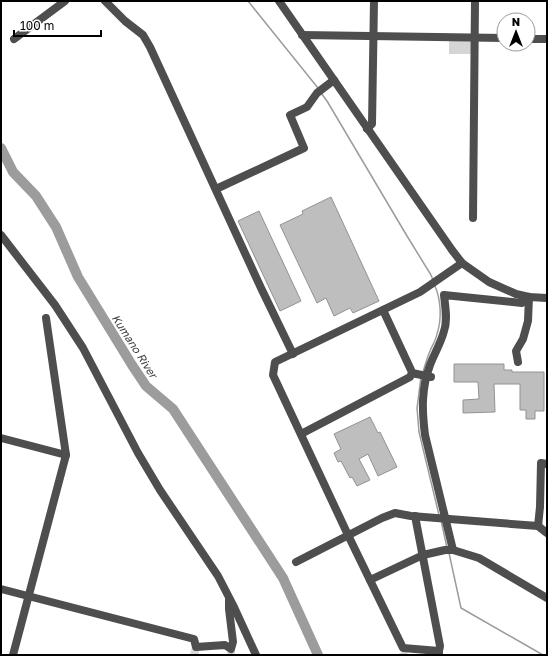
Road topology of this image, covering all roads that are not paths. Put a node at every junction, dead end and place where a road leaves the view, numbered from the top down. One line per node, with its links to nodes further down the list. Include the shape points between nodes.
1 (65, 1): 8 (street)
2 (105, 1): 15 (street, via 143,35)
3 (279, 1): 6 (street)
4 (374, 1): 7 (street)
5 (475, 1): 9 (street)
6 (302, 35): 7 (street); 13 (street)
7 (373, 36): 9 (street); 14 (street, via 372,124)
8 (14, 38)
9 (474, 38): 10 (street); 16 (street)
10 (496, 38)
11 (536, 39): 12 (street)
12 (547, 39)
13 (334, 80): 14 (street); 15 (street, via 317,92 307,107 290,116 304,148)
14 (367, 129): 18 (street)
15 (216, 189): 23 (street)
16 (473, 218)
17 (1, 235): 42 (street, via 55,305 83,348 138,453 218,576)
18 (462, 263): 19 (street, via 489,282); 21 (street, via 420,292)
19 (529, 297): 20 (street); 24 (street, via 528,321 523,339 516,351); 26 (street, via 522,303 444,295 445,330 430,366)
20 (547, 298)
21 (383, 310): 23 (street); 25 (street)
22 (46, 318): 29 (street)
23 (293, 354): 27 (street, via 275,362 273,375)
24 (518, 362)
25 (412, 373): 26 (street); 27 (street, via 410,377)
26 (429, 377): 32 (street, via 422,400 423,423)
27 (301, 434): 35 (street)
28 (1, 438): 29 (street)
29 (66, 455): 41 (street)
30 (547, 464): 33 (street, via 541,463)
31 (415, 516): 32 (street); 35 (street, via 395,513); 37 (street)
32 (445, 518): 33 (street); 36 (street)
33 (538, 526): 34 (street)
34 (547, 533)
35 (348, 535): 38 (street); 39 (street)
36 (453, 550): 37 (street); 43 (street, via 479,558)
37 (423, 555): 39 (street); 44 (street, via 440,646)
38 (296, 562)
39 (370, 580): 44 (street, via 403,650)
40 (1, 589): 41 (street)
41 (29, 596): 42 (street, via 194,639 196,647 225,645 231,649 233,642); 45 (street)
42 (229, 598): 46 (street)
43 (547, 598)
44 (439, 653)
45 (13, 655)
46 (256, 655)

